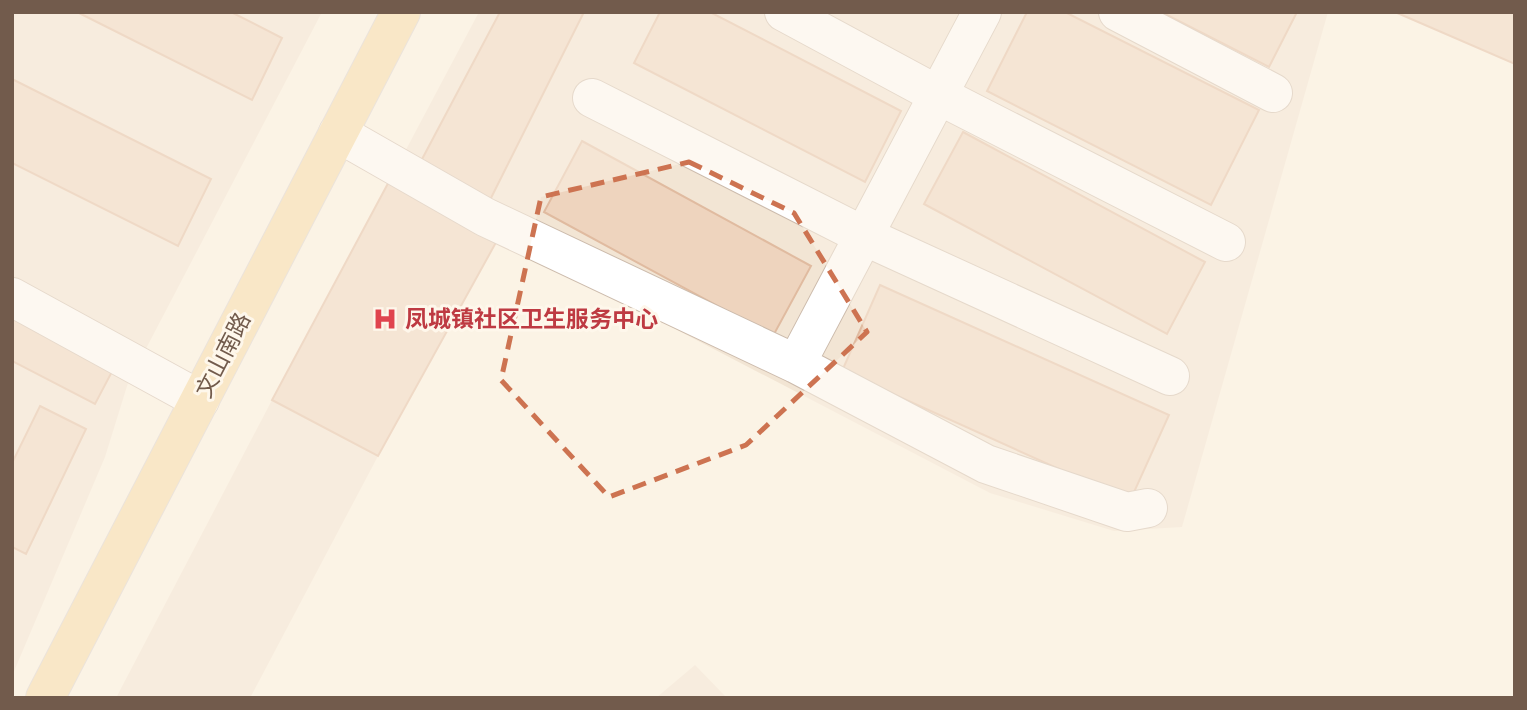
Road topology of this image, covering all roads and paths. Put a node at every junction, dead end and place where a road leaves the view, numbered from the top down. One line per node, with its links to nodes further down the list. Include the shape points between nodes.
1 (401, 12): 8 (main road, 文山南路)
2 (784, 12): 6 (street)
3 (982, 12): 6 (street)
4 (1118, 12): 5 (street)
5 (1273, 93)
6 (938, 94): 9 (street); 10 (street)
7 (592, 98): 9 (street)
8 (338, 133): 12 (street, via 485,217); 14 (main road, 文山南路)
9 (864, 236): 12 (street); 13 (street)
10 (1226, 242)
11 (12, 297): 14 (street)
12 (796, 364): 15 (street, via 986,464 1127,512)
13 (1170, 376)
14 (200, 400): 16 (main road, 文山南路)
15 (1148, 508)
16 (45, 698)

